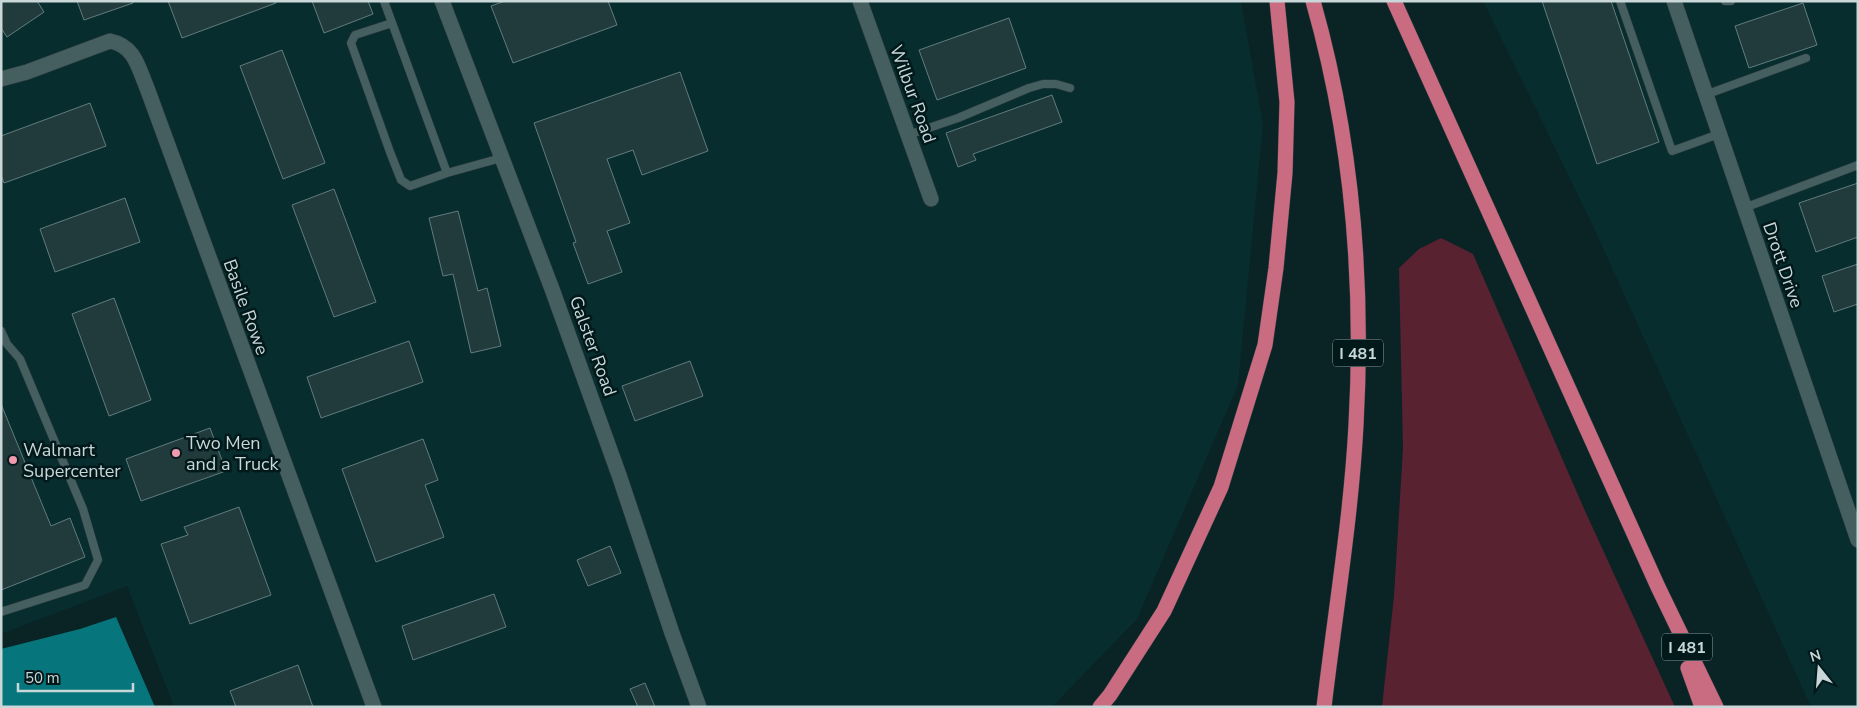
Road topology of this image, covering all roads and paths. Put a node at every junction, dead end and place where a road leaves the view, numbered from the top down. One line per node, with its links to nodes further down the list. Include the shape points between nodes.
1 (384, 1): 11 (lane)
2 (442, 1): 18 (street, Galster Road)
3 (860, 1): 17 (street, Wilbur Road)
4 (1277, 1): 29 (highway, via 1287,102 1285,173 1265,345 1221,487 1164,611)
5 (1312, 1): 30 (highway, I 481, via 1326,49 1342,128 1354,222 1358,371 1349,502)
6 (1394, 1): 25 (highway, I 481)
7 (1620, 1): 16 (lane, via 1672,150)
8 (1674, 1): 15 (street, Drott Drive)
9 (1725, 1): 10 (lane)
10 (1731, 1)
11 (392, 23): 20 (lane); 20 (lane, via 355,36 351,43 390,152 401,180 410,186)
12 (1806, 58): 15 (lane)
13 (1, 79): 27 (street, Basile Rowe, via 110,41 126,47 133,55)
14 (1070, 88): 17 (lane, via 1043,84 1029,88)
15 (1705, 95): 16 (street, Drott Drive)
16 (1719, 134): 22 (street, Drott Drive)
17 (908, 135): 21 (street, Wilbur Road)
18 (501, 158): 20 (lane); 28 (street, Galster Road, via 619,475)
19 (1858, 165): 22 (lane)
20 (447, 173)
21 (931, 199)
22 (1744, 208): 24 (street, Drott Drive)
23 (2, 334): 26 (lane, via 20,359 83,509 98,560 85,585)
24 (1858, 540)
25 (1658, 587): 31 (highway); 32 (highway, I 481)
26 (1, 612)
27 (374, 707)
28 (699, 707)
29 (1100, 707)
30 (1324, 707)
31 (1702, 707)
32 (1716, 707)

